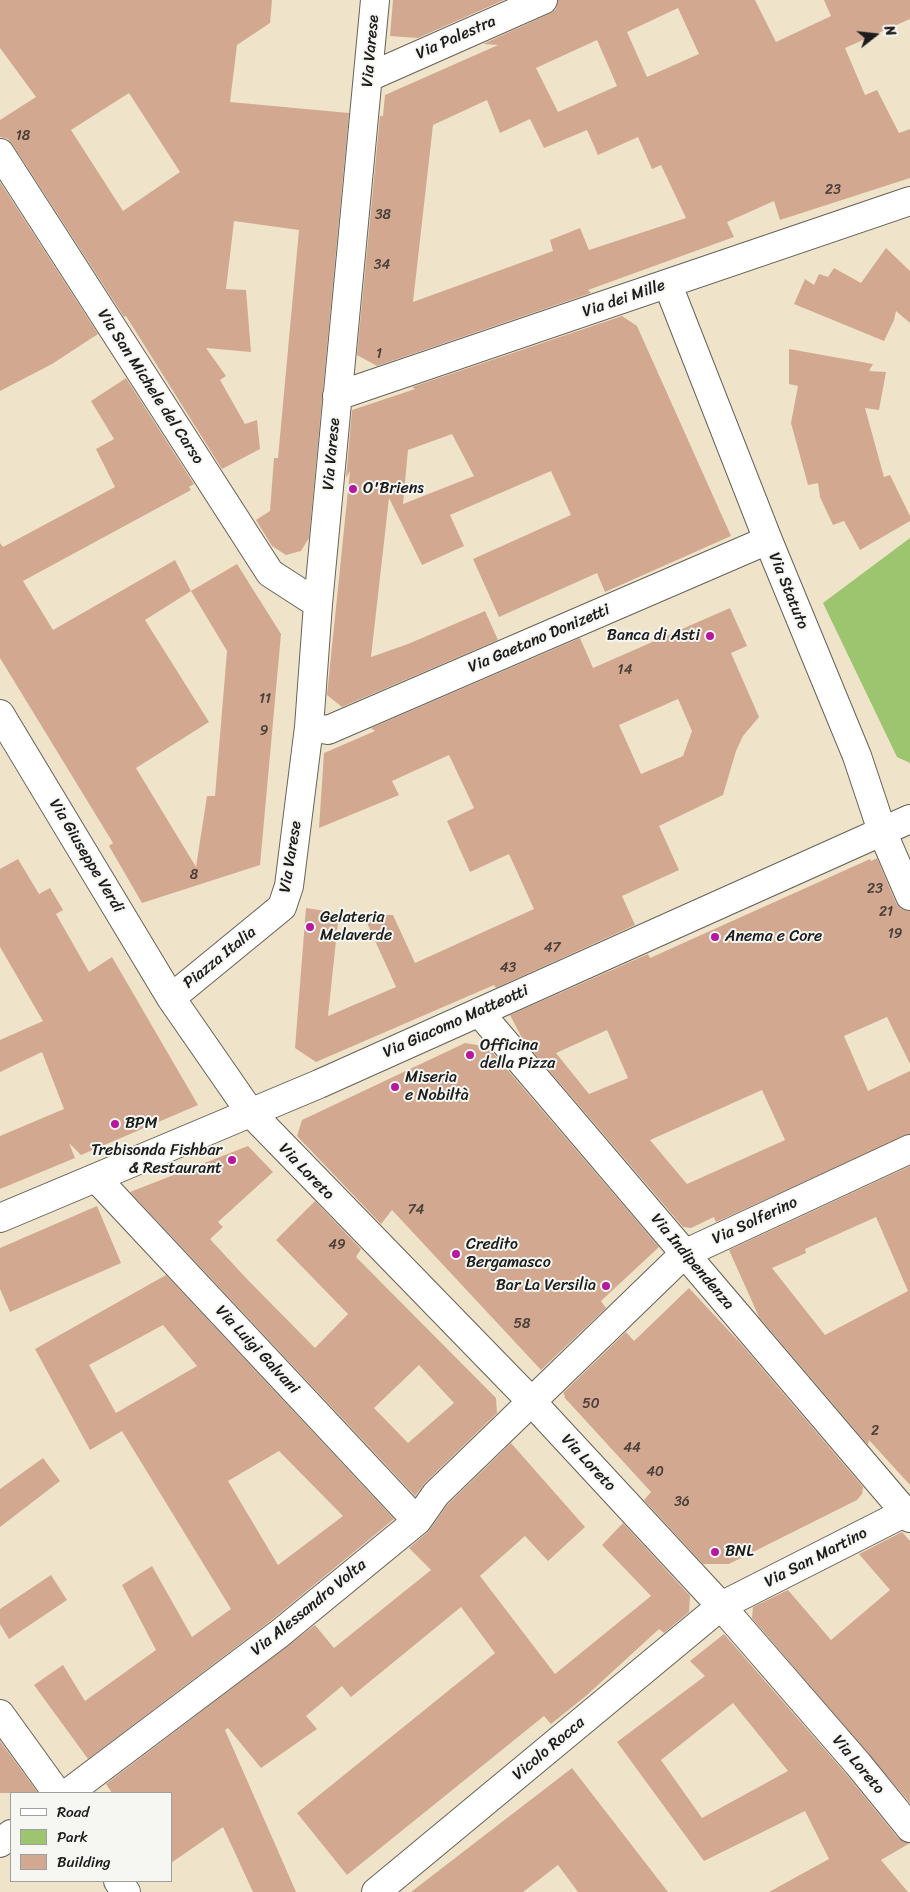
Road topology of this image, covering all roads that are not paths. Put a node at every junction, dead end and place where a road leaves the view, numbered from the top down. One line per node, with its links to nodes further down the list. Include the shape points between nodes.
1 (375, 0): 3 (street, Via Varese)
2 (543, 0): 3 (street, Via Palestra)
3 (369, 76): 7 (street, Via Varese)
4 (0, 153): 9 (street, Via San Michele del Carso, via 270,573)
5 (910, 201): 6 (street, Via dei Mille)
6 (668, 285): 7 (street, Via dei Mille); 8 (street, Via Statuto)
7 (338, 396): 9 (street, Via Varese)
8 (768, 540): 11 (street, Via Gaetano Donizetti, via 328,730); 13 (street, Via Statuto, via 857,756)
9 (318, 604): 11 (street, Via Varese)
10 (0, 714): 16 (street, Via Giuseppe Verdi)
11 (309, 727): 15 (street, Via Varese, via 289,886)
12 (910, 819): 13 (street, Via Giacomo Matteotti)
13 (882, 831): 14 (street, Via Statuto); 17 (street, Via Giacomo Matteotti)
14 (910, 896)
15 (282, 907): 16 (street, Piazza Italia)
16 (171, 998): 18 (street, Piazza Italia)
17 (479, 1012): 18 (street, Via Giacomo Matteotti); 22 (street, Via Indipendenza)
18 (250, 1112): 20 (street, Via Giacomo Matteotti); 23 (street, Via Loreto)
19 (910, 1149): 22 (street, Via Solferino)
20 (97, 1179): 21 (street, Via Giacomo Matteotti); 25 (street, Via Luigi Galvani)
21 (0, 1218)
22 (684, 1254): 23 (street, Via Solferino); 24 (street, Via Indipendenza)
23 (531, 1401): 25 (street, Via Alessandro Volta, via 436,1494); 26 (street, Via Loreto)
24 (908, 1513): 26 (street, Via San Martino)
25 (417, 1521): 29 (street, Via Alessandro Volta, via 279,1634)
26 (721, 1606): 30 (street, Via Loreto); 33 (street, Vicolo Rocca)
27 (0, 1714): 28 (street)
28 (56, 1792)
29 (69, 1792)
30 (910, 1828)
31 (10, 1835): 32 (street)
32 (0, 1843)
33 (376, 1892)

